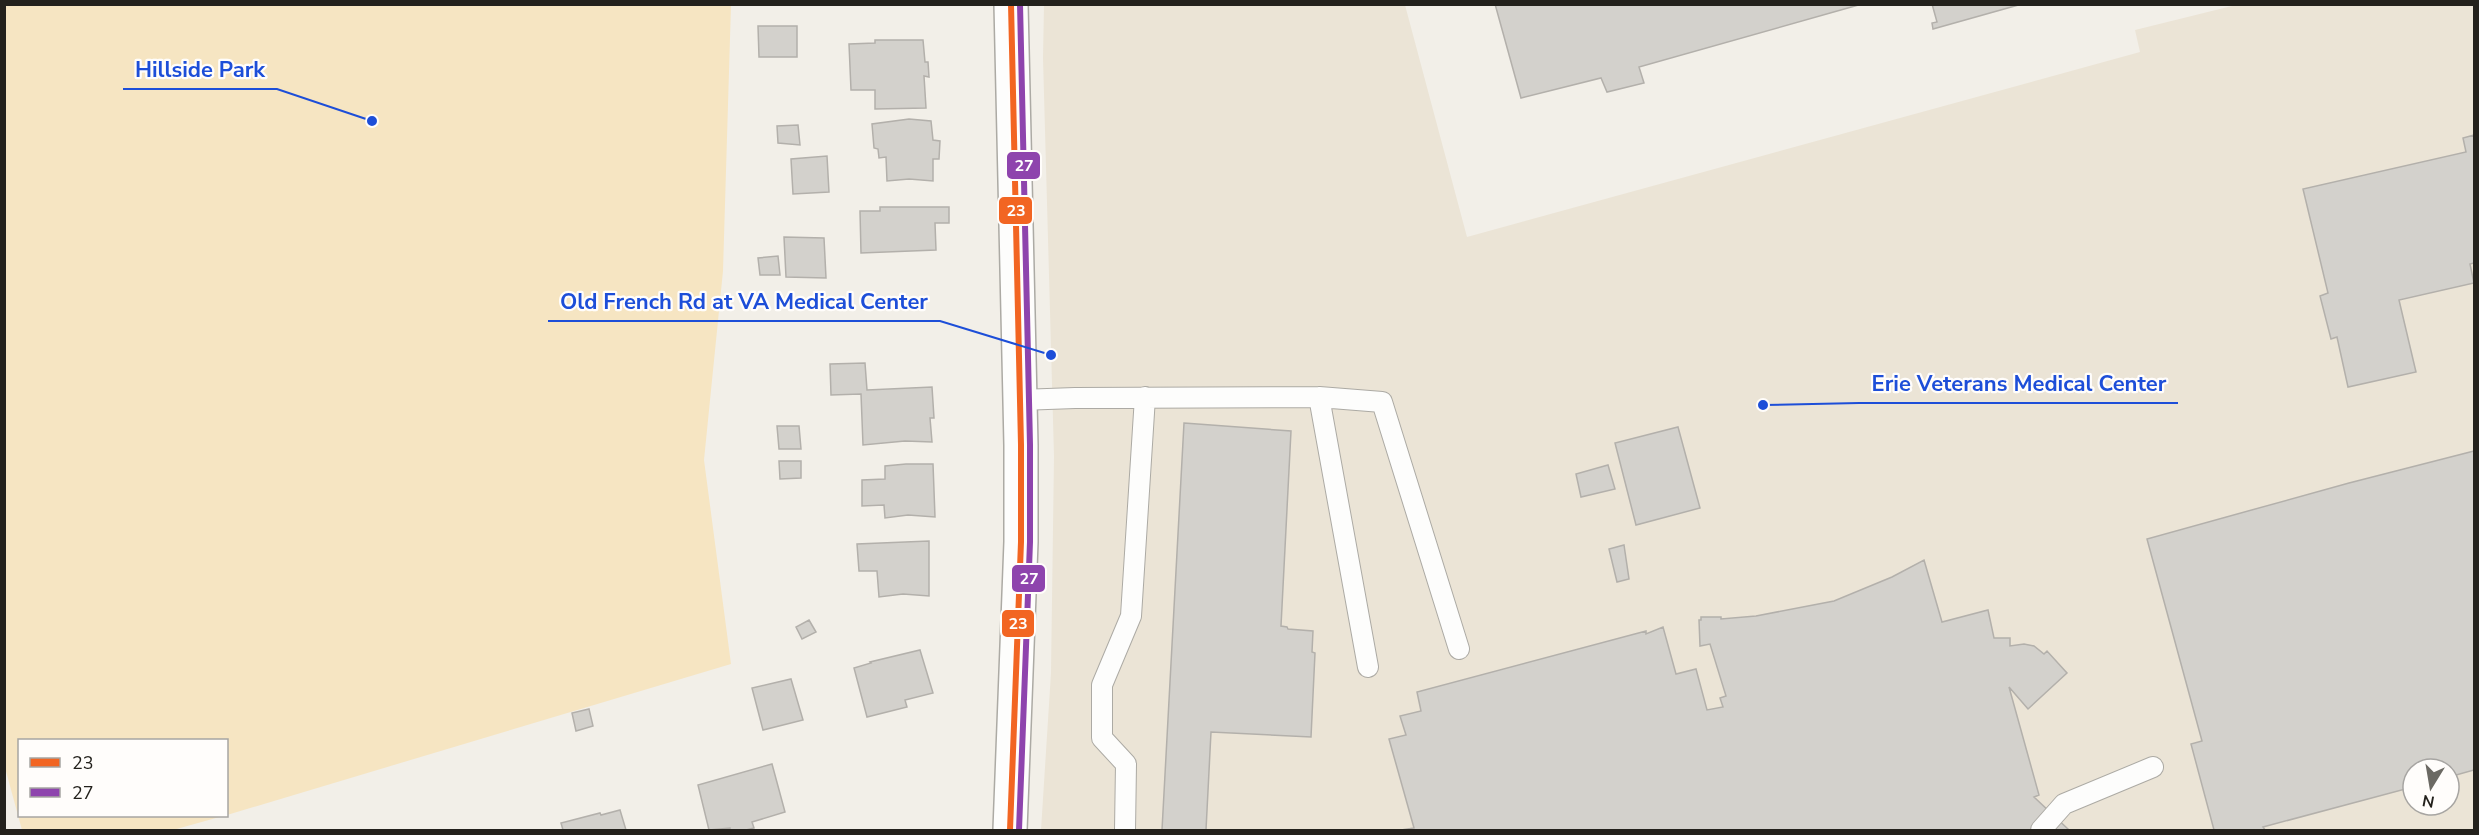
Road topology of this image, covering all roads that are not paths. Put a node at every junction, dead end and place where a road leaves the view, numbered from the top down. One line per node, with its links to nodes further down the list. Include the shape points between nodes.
1 (1011, 4): 4 (main road)
2 (1145, 397): 3 (lane); 4 (lane); 9 (lane, via 1131,616 1102,686 1102,738 1126,765)
3 (1319, 397): 5 (lane, via 1382,402); 6 (lane)
4 (1020, 400): 8 (main road, via 1021,542)
5 (1460, 649)
6 (1368, 667)
7 (2153, 767): 10 (lane, via 2064,804)
8 (1010, 831)
9 (1125, 831)
10 (2041, 831)

